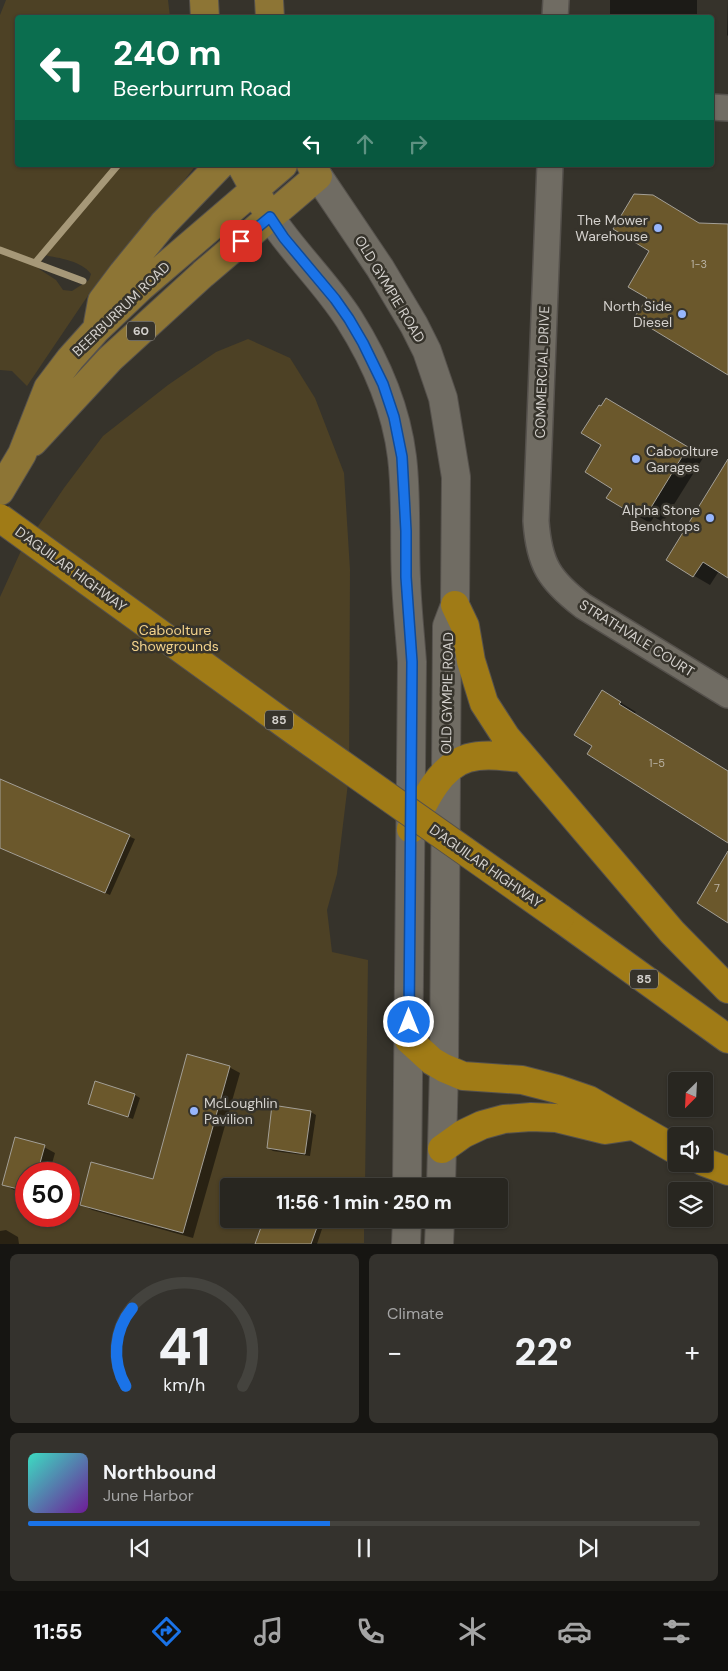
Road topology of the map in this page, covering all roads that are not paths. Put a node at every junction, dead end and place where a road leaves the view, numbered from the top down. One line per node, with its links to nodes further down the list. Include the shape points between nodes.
1 (204, 0): 4 (main road)
2 (269, 0): 5 (main road)
3 (556, 0): 6 (street)
4 (205, 15)
5 (270, 15)
6 (555, 15)
7 (714, 107): 8 (street)
8 (728, 108)
9 (218, 167): 16 (main road, via 163,224 107,294 102,301)
10 (242, 167): 14 (main road)
11 (281, 167): 14 (main road, BEERBURRUM ROAD / 60)
12 (550, 167): 20 (street, COMMERCIAL DRIVE, via 536,521 537,540)
13 (321, 169): 15 (main road, BEERBURRUM ROAD / 60); 21 (main road, OLD GYMPIE ROAD, via 406,310 427,351 443,398 456,477)
14 (254, 190): 15 (main road); 16 (main road, BEERBURRUM ROAD / 60)
15 (270, 217): 17 (main road, BEERBURRUM ROAD / 60, via 110,359); 25 (main road, via 349,319 383,384 394,417 402,457 412,662)
16 (96, 330): 17 (main road, BEERBURRUM ROAD / 60, via 48,388)
17 (22, 454): 18 (main road, BEERBURRUM ROAD / 60)
18 (0, 491)
19 (0, 518): 27 (highway, D'AGUILAR HIGHWAY / 85, bridge)
20 (551, 576): 22 (street, STRATHVALE COURT, via 583,606)
21 (455, 605): 23 (highway, via 464,626 484,703); 24 (main road, OLD GYMPIE ROAD, via 447,626)
22 (728, 695)
23 (523, 758): 24 (highway, via 490,755 467,758); 26 (highway, via 672,932)
24 (446, 770): 25 (highway, via 426,797); 29 (main road, OLD GYMPIE ROAD)
25 (411, 829): 28 (main road)
26 (728, 989)
27 (728, 1039)
28 (409, 1040): 29 (highway); 35 (main road)
29 (444, 1068): 30 (highway, via 463,1076 522,1080 557,1089 589,1100); 32 (main road, OLD GYMPIE ROAD)
30 (632, 1126): 31 (highway); 32 (highway, via 604,1130 556,1118 504,1119 469,1131)
31 (668, 1146)
32 (442, 1149): 36 (main road, OLD GYMPIE ROAD)
33 (713, 1165): 34 (highway)
34 (728, 1171)
35 (407, 1178)
36 (441, 1178)
37 (407, 1228): 39 (main road)
38 (440, 1228): 40 (main road)
39 (406, 1244)
40 (439, 1244)

